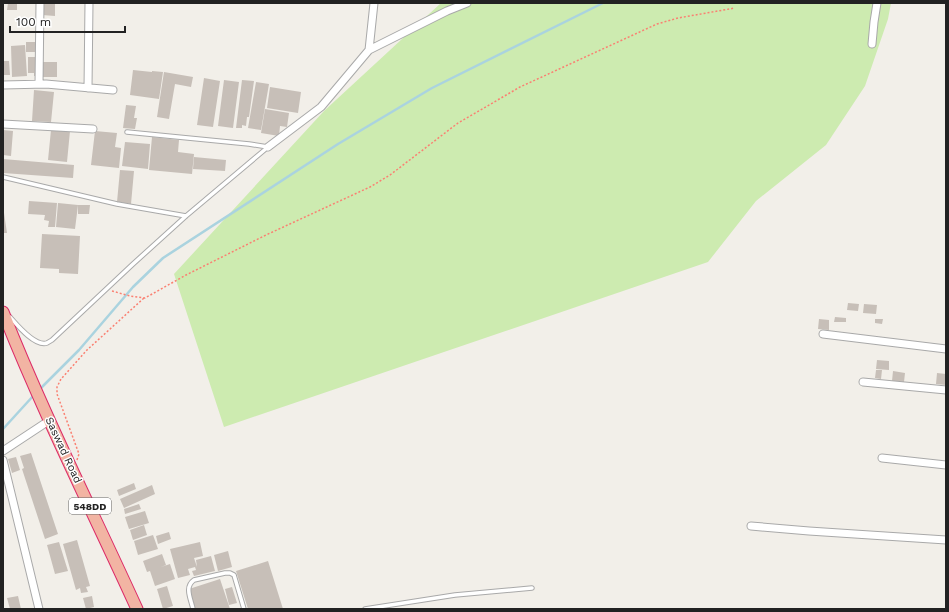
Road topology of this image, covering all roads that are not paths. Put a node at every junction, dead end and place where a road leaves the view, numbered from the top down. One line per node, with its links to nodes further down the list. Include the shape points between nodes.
1 (40, 3): 8 (street)
2 (89, 3): 10 (street)
3 (374, 3): 7 (street)
4 (467, 3): 7 (street, via 447,10)
5 (877, 3): 6 (street)
6 (872, 44)
7 (369, 50): 15 (street, via 321,107)
8 (40, 84): 9 (street); 10 (street)
9 (3, 85)
10 (88, 88): 11 (street)
11 (113, 90)
12 (3, 124): 13 (street)
13 (93, 129)
14 (127, 132): 15 (lane)
15 (268, 147): 17 (lane)
16 (3, 177): 17 (lane, via 117,204)
17 (186, 216): 18 (lane, via 47,343 34,341)
18 (3, 311): 23 (highway, Saswad Road / 548DD)
19 (823, 334): 20 (street)
20 (946, 349)
21 (863, 382): 22 (street)
22 (946, 390)
23 (50, 420): 24 (street); 32 (highway, Saswad Road / 548DD)
24 (3, 451)
25 (882, 458): 27 (street)
26 (3, 460): 31 (street)
27 (946, 465)
28 (751, 526): 29 (street)
29 (946, 540)
30 (532, 588): 35 (lane, via 455,595)
31 (39, 609)
32 (137, 609)
33 (193, 609): 34 (lane, via 189,583 225,573 234,575)
34 (244, 609)
35 (365, 609)

